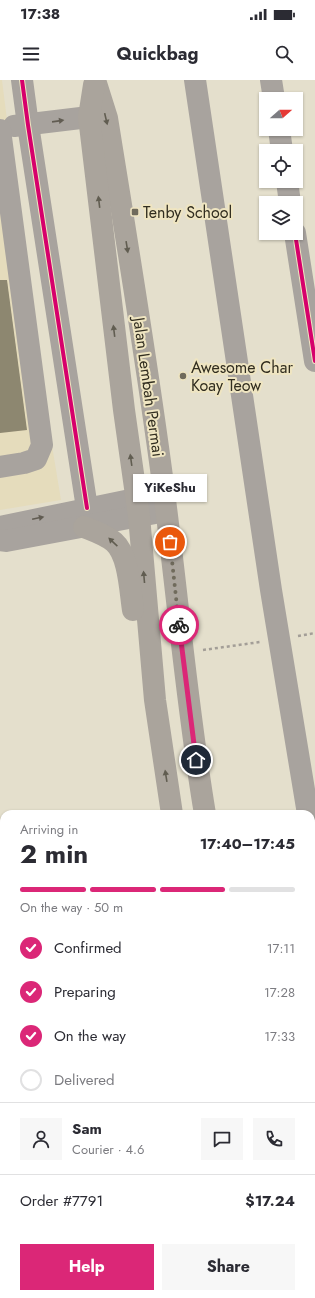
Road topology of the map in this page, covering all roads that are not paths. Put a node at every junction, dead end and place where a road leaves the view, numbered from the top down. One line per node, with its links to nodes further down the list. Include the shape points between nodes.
1 (22, 80): 7 (street)
2 (98, 80): 6 (main road, Jalan Lembah Permai); 12 (main road, Jalan Lembah Permai, one-way to 12, via 108,126 152,403)
3 (195, 80): 20 (street)
4 (271, 80): 5 (street)
5 (273, 92)
6 (89, 117): 7 (street, one-way to 6); 13 (main road, Jalan Lembah Permai, one-way to 6)
7 (28, 125): 8 (street); 14 (street)
8 (0, 129): 11 (street, via 42,445 36,459)
9 (296, 240): 10 (street)
10 (315, 361)
11 (0, 467)
12 (165, 502): 13 (street); 19 (main road, Jalan Lembah Permai)
13 (138, 507): 14 (street); 17 (main road, Jalan Lembah Permai, one-way to 13)
14 (85, 518): 15 (street, one-way to 14); 16 (street, via 6,541); 17 (main road, one-way to 14, via 138,640 127,570 121,551 116,543)
15 (0, 527)
16 (0, 540)
17 (155, 700): 18 (main road, Jalan Lembah Permai, one-way to 17)
18 (171, 810)
19 (204, 810)
20 (307, 810)

